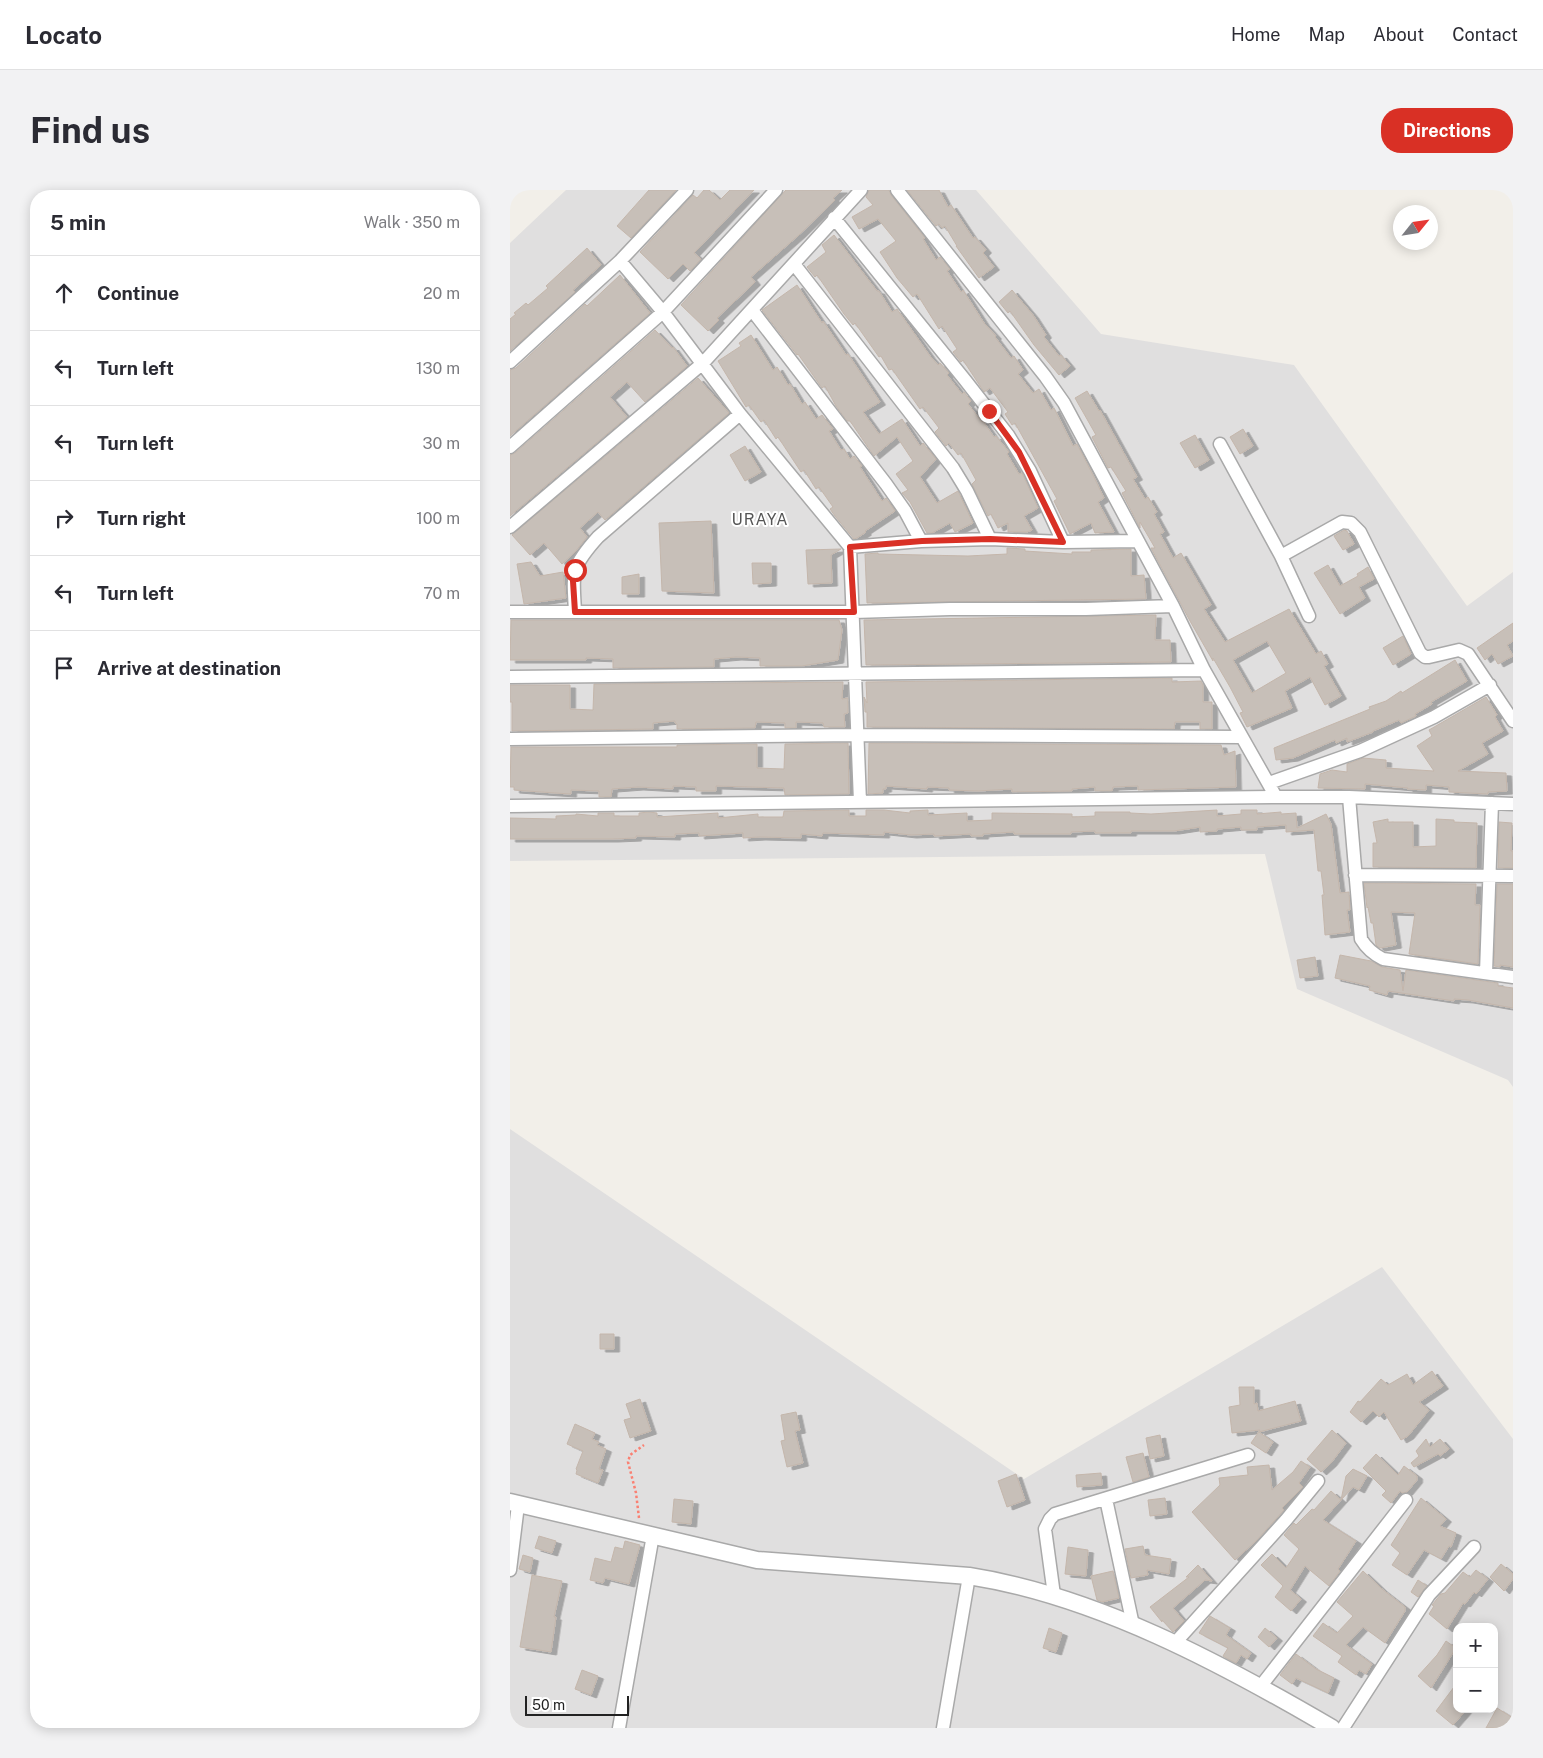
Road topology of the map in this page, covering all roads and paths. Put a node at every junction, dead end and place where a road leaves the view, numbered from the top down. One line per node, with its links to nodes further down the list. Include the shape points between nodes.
1 (687, 190): 6 (street)
2 (776, 190): 9 (street)
3 (861, 190): 5 (street)
4 (897, 190): 19 (street, via 1064,402)
5 (834, 218): 7 (street); 18 (street, via 1008,435 1030,471)
6 (620, 261): 9 (street); 10 (street)
7 (794, 264): 8 (street); 16 (street, via 953,468)
8 (752, 310): 11 (street); 17 (street, via 886,484)
9 (663, 312): 11 (street); 14 (street)
10 (510, 362)
11 (703, 364): 12 (street); 15 (street)
12 (740, 414): 20 (street); 24 (street, via 598,537 580,557 573,581)
13 (1220, 444): 21 (street)
14 (510, 447)
15 (510, 527)
16 (990, 539): 17 (street); 18 (street)
17 (922, 541): 20 (street)
18 (1063, 542): 19 (street)
19 (1138, 542): 22 (street)
20 (850, 547): 25 (street)
21 (1281, 556): 26 (street); 30 (street, via 1342,522 1351,523 1360,532 1420,654 1429,657 1463,650)
22 (1173, 606): 25 (street); 27 (street)
23 (510, 611): 24 (street)
24 (575, 612): 25 (street)
25 (854, 612): 28 (street)
26 (1309, 616)
27 (1204, 670): 28 (street); 33 (street)
28 (854, 672): 29 (street); 32 (street)
29 (510, 676)
30 (1490, 685): 31 (street); 35 (street, via 1434,717 1360,751)
31 (1513, 721)
32 (857, 735): 33 (street); 34 (street); 38 (street)
33 (1241, 737): 35 (street)
34 (510, 739)
35 (1269, 782): 36 (street)
36 (1276, 797): 37 (street); 38 (street)
37 (1349, 797): 39 (street); 42 (street)
38 (860, 802): 41 (street)
39 (1492, 803): 40 (street); 43 (street)
40 (1513, 804)
41 (510, 806)
42 (1355, 875): 43 (street); 45 (street, via 1361,939 1372,954 1383,959)
43 (1491, 876): 44 (street); 45 (street)
44 (1513, 876)
45 (1486, 973): 46 (street)
46 (1513, 976)
47 (644, 1444): 53 (path, via 630,1455 628,1462)
48 (1248, 1455): 50 (street)
49 (1318, 1481): 59 (street)
50 (1106, 1499): 57 (street, via 1055,1514 1050,1519 1045,1529); 58 (street)
51 (1406, 1500): 60 (street)
52 (514, 1503): 53 (street); 55 (street)
53 (646, 1534): 56 (street, via 757,1560); 61 (street)
54 (1474, 1547): 64 (street, via 1429,1595)
55 (510, 1570)
56 (969, 1576): 57 (street); 62 (street)
57 (1054, 1595): 58 (street)
58 (1133, 1625): 59 (street)
59 (1174, 1644): 60 (street)
60 (1260, 1687): 63 (street)
61 (619, 1728)
62 (944, 1728)
63 (1332, 1728)
64 (1343, 1728)

